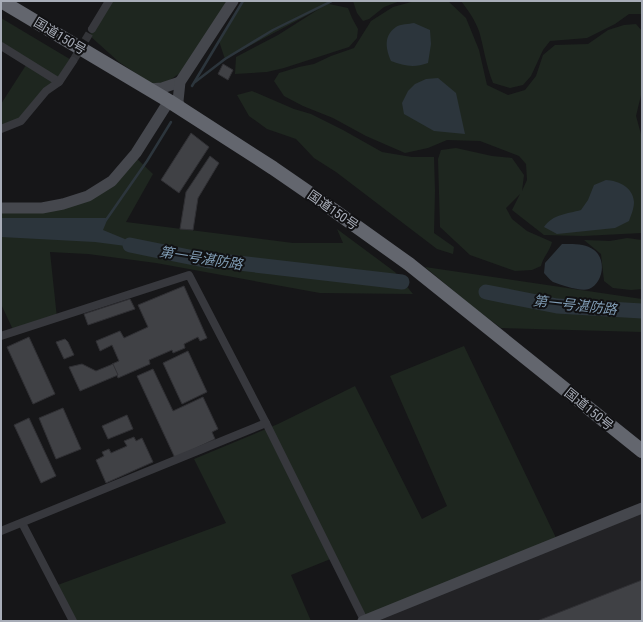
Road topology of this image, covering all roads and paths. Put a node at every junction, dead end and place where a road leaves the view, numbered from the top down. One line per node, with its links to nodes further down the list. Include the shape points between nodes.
1 (1, 1): 9 (highway, 国道150号)
2 (109, 1): 4 (street)
3 (231, 2): 8 (street)
4 (92, 28)
5 (1, 46): 7 (street)
6 (73, 60): 7 (street)
7 (60, 82): 11 (street, via 46,91 21,121)
8 (180, 82): 9 (street); 10 (street, via 178,101)
9 (149, 89): 10 (highway, 国道150号)
10 (174, 105): 12 (street, via 112,181 88,196 42,208); 15 (highway, 国道150号, via 273,168 384,246)
11 (1, 129)
12 (1, 208)
13 (1, 336): 14 (street, via 189,275)
14 (266, 423): 17 (street); 20 (street)
15 (642, 451)
16 (642, 508): 20 (street)
17 (22, 523): 18 (street); 19 (street)
18 (1, 531)
19 (73, 621)
20 (364, 621)

